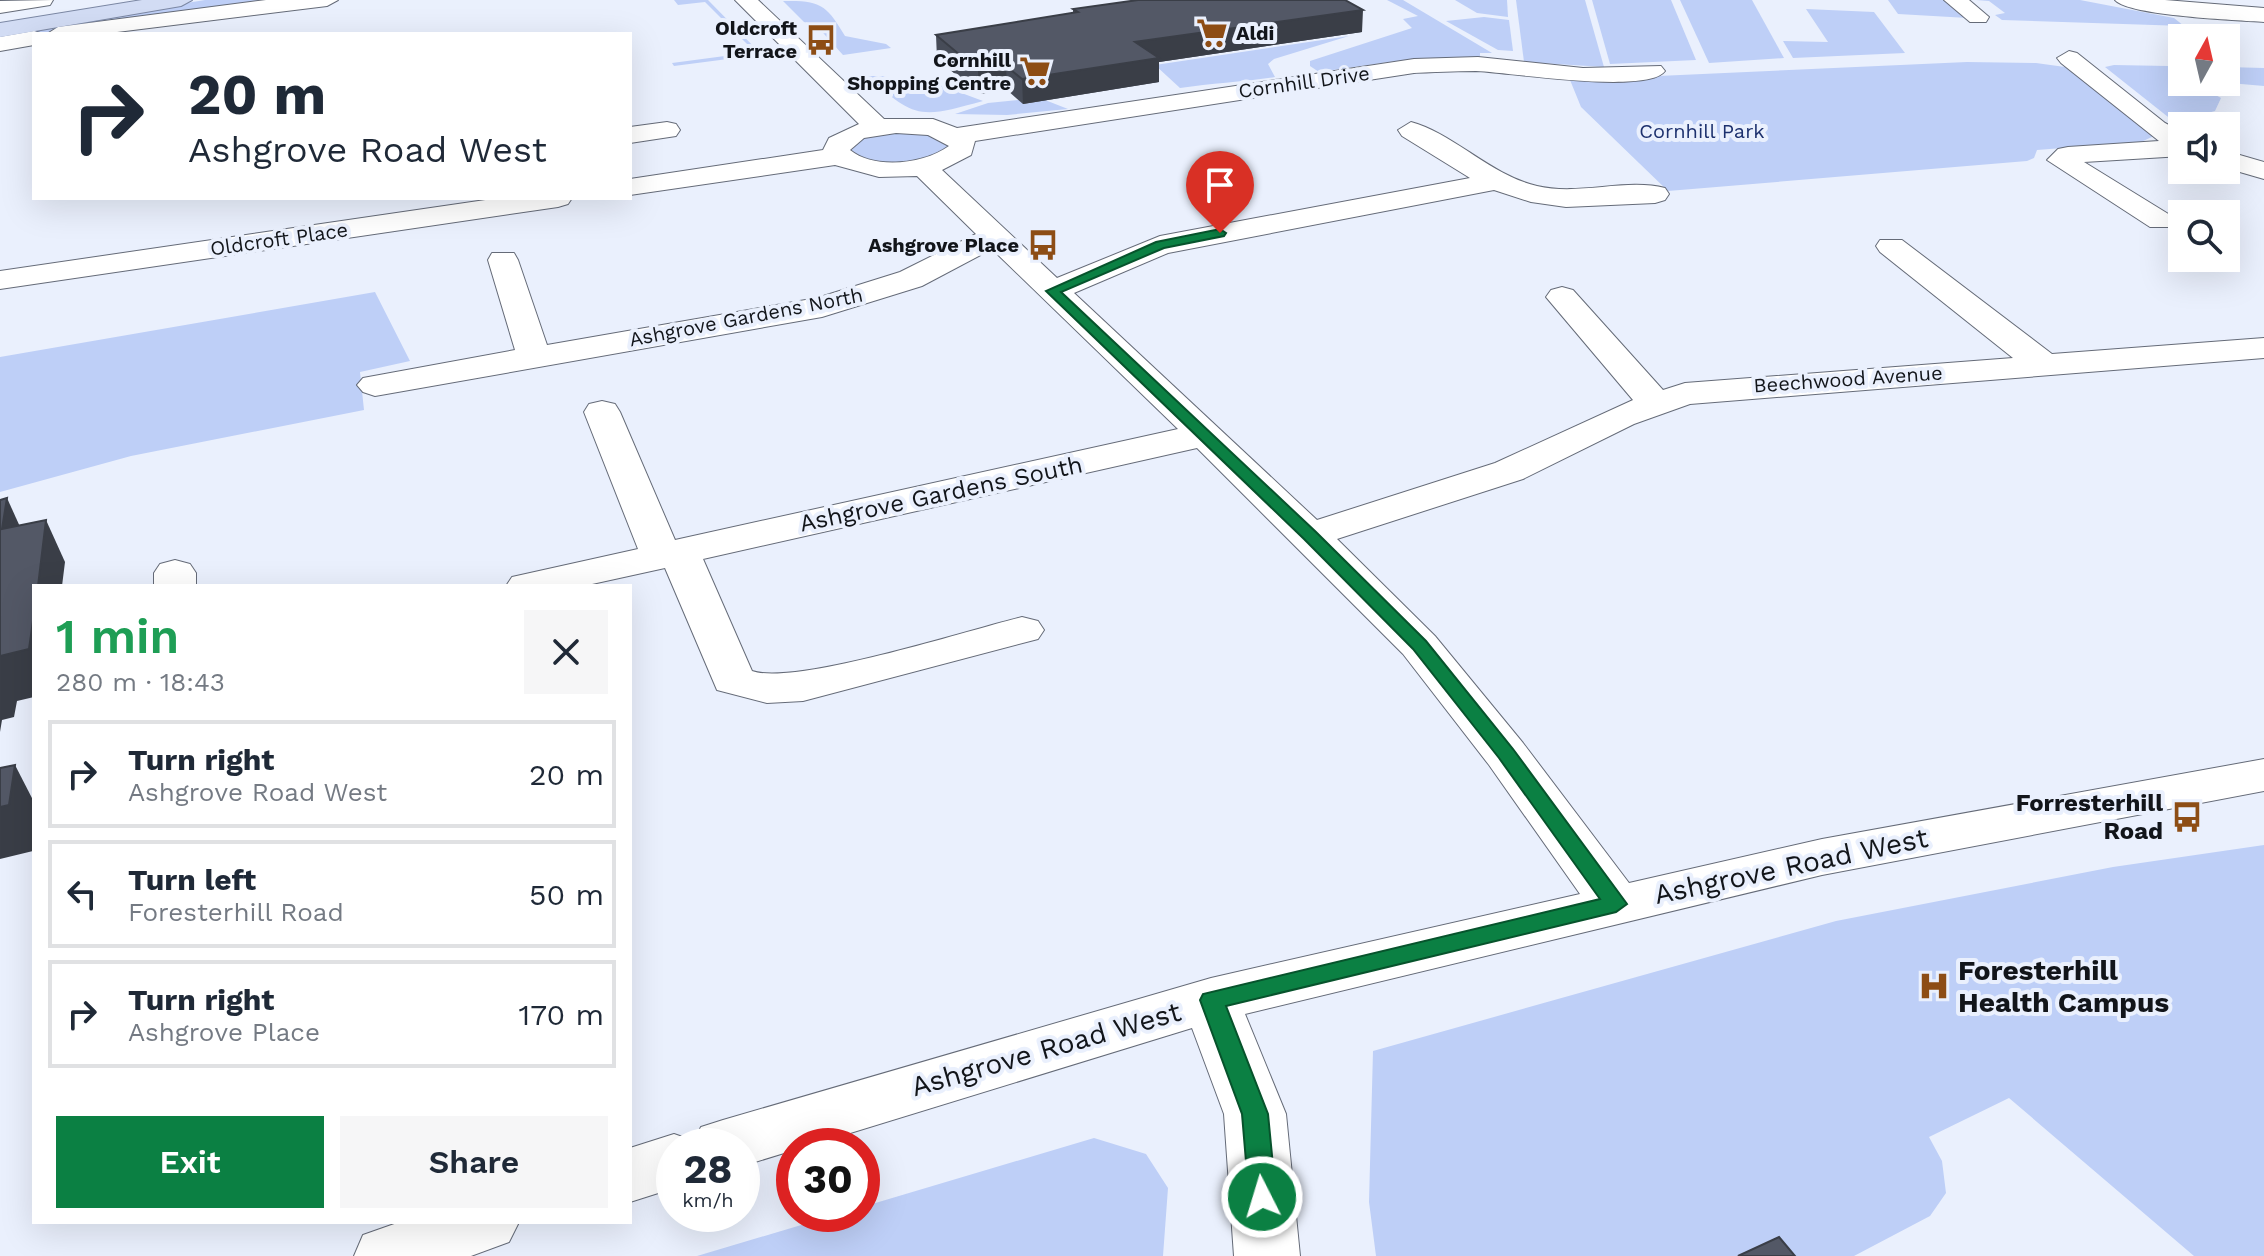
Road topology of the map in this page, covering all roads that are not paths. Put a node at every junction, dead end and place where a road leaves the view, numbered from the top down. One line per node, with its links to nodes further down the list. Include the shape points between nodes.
1 (42, 0): 7 (street)
2 (120, 0): 11 (main road)
3 (327, 0): 9 (street)
4 (746, 0): 18 (street)
5 (1955, 0): 10 (street)
6 (2126, 0): 8 (street)
7 (0, 7)
8 (2264, 15)
9 (174, 17): 12 (main road); 13 (street)
10 (1978, 17)
11 (0, 19)
12 (0, 30)
13 (72, 32)
14 (32, 38): 15 (street)
15 (0, 44)
16 (2069, 58): 23 (street)
17 (1653, 71): 22 (street, Cornhill Drive, via 1583,75 1478,64 1414,66)
18 (877, 127): 22 (street, via 915,125); 25 (street, via 842,140 836,148)
19 (667, 130): 21 (street)
20 (1411, 130): 29 (street)
21 (632, 135)
22 (958, 136): 27 (street, via 963,144 958,153)
23 (2168, 136)
24 (2168, 146): 33 (street, via 2068,155 2061,160)
25 (839, 156): 27 (street, via 872,168); 30 (street)
26 (2240, 163): 28 (street)
27 (923, 167): 34 (street)
28 (2264, 171)
29 (1498, 181): 31 (street, via 1535,194 1569,198); 38 (street, via 1160,245)
30 (632, 187)
31 (1655, 194)
32 (544, 200): 37 (street, Oldcroft Place)
33 (2160, 221)
34 (994, 236): 38 (street); 41 (street, Ashgrove Gardens North, via 911,279 822,307)
35 (1891, 246): 42 (street)
36 (503, 260): 41 (street)
37 (0, 280)
38 (1053, 291): 46 (street)
39 (1562, 297): 44 (street)
40 (2264, 348): 42 (street, Beechwood Avenue)
41 (534, 357): 43 (street, Ashgrove Gardens North)
42 (2043, 364): 44 (street, Beechwood Avenue, via 1715,390)
43 (375, 385)
44 (1654, 402): 47 (street, Beechwood Avenue, via 1509,471)
45 (602, 412): 48 (street)
46 (1203, 435): 47 (street); 48 (street, Ashgrove Gardens South)
47 (1310, 535): 52 (street, via 1419,645)
48 (670, 553): 49 (street, Ashgrove Gardens South); 50 (street, via 733,680 752,688 803,687)
49 (536, 584)
50 (1022, 630)
51 (2264, 775): 52 (street, Ashgrove Road West, via 1822,857)
52 (1616, 904): 53 (street, Ashgrove Road West)
53 (1211, 1000): 54 (street, Ashgrove Road West); 59 (street, via 1255,1114)
54 (760, 1135)
55 (656, 1167): 56 (street)
56 (632, 1174)
57 (480, 1224): 58 (street)
58 (387, 1256)
59 (1267, 1256)

